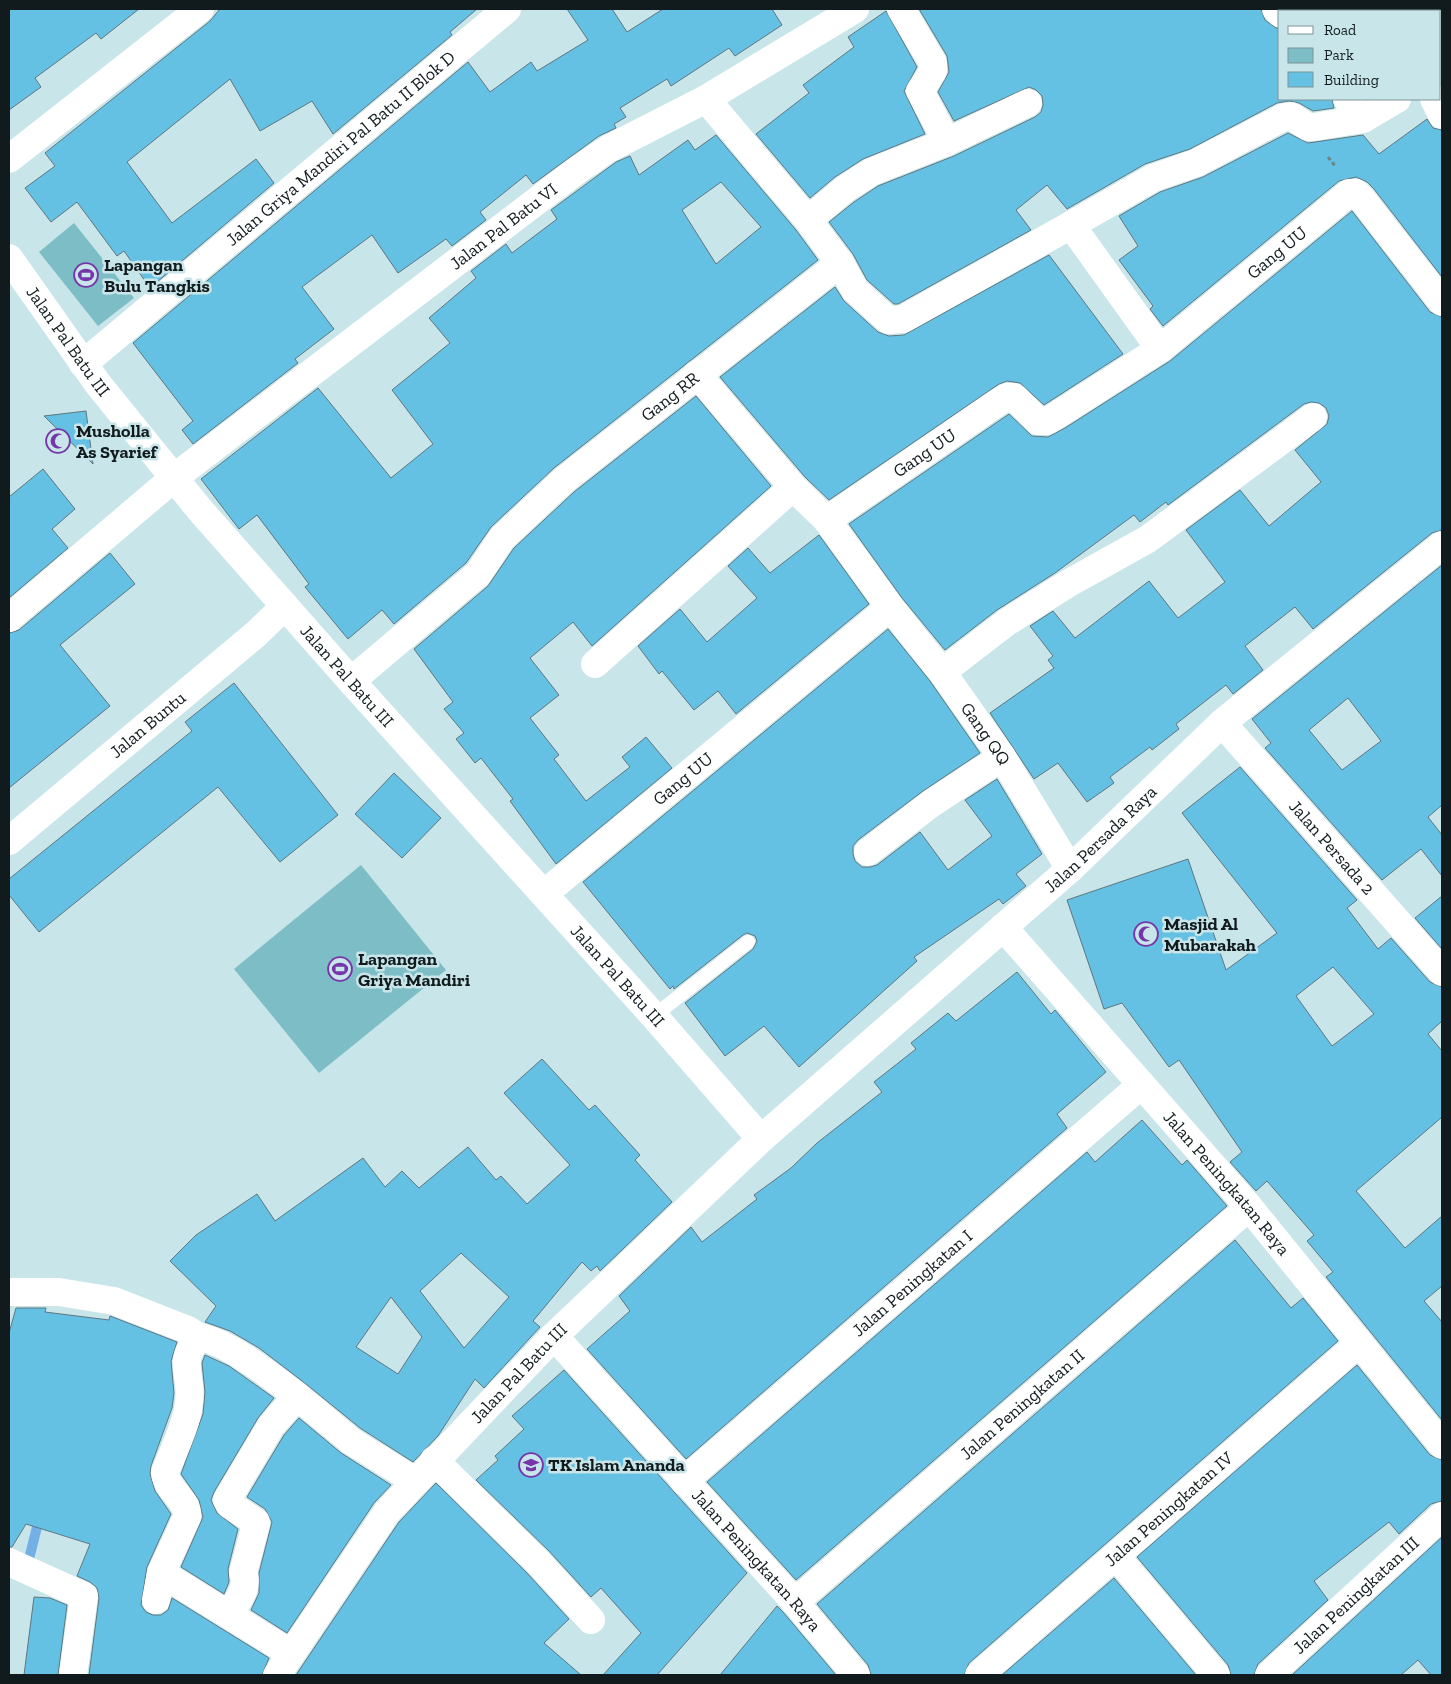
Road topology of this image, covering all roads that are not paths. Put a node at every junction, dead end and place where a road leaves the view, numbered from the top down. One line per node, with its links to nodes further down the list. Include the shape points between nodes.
1 (200, 9): 12 (street)
2 (507, 9): 19 (street, Jalan Griya Mandiri Pal Batu II Blok D)
3 (855, 9): 5 (street, Jalan Pal Batu VI)
4 (901, 9): 11 (street, via 933,63 933,71 920,91)
5 (706, 99): 13 (street); 22 (street, Jalan Pal Batu VI, via 608,149)
6 (1393, 100): 9 (street)
7 (1434, 100): 10 (street)
8 (1028, 103): 11 (street)
9 (1355, 109): 14 (street, via 1308,127 1291,116 1284,117 1196,163 1153,178)
10 (1442, 115)
11 (947, 142): 13 (street, via 871,172)
12 (9, 159)
13 (808, 220): 16 (street)
14 (1071, 225): 16 (street, via 894,321 888,320 855,290); 18 (street)
15 (9, 258): 19 (street, Jalan Pal Batu III)
16 (840, 263): 20 (street, Gang RR)
17 (1442, 302): 18 (street, Gang UU, via 1362,199 1356,193 1349,193)
18 (1160, 350): 24 (street, Gang UU, via 1047,421 1038,421 1014,396 1007,397)
19 (83, 364): 22 (street, Jalan Pal Batu III)
20 (697, 374): 23 (street); 31 (street, Gang RR, via 564,480 502,538 478,574)
21 (1313, 417): 30 (street, via 1148,539 1007,622)
22 (175, 478): 26 (street, Jalan Pal Batu III); 28 (street, Jalan Pal Batu VI)
23 (793, 487): 24 (street); 29 (street)
24 (827, 520): 27 (street)
25 (1442, 545): 32 (street, Jalan Persada Raya)
26 (285, 606): 31 (street, Jalan Pal Batu III); 34 (street, Jalan Buntu, via 256,634)
27 (890, 606): 30 (street, Gang QQ); 37 (street, Gang UU)
28 (9, 618)
29 (595, 664)
30 (942, 672): 33 (street, Gang QQ)
31 (351, 681): 37 (street, Jalan Pal Batu III)
32 (1222, 723): 36 (street, Jalan Persada Raya); 40 (street, Jalan Persada 2)
33 (1002, 757): 35 (street); 36 (street, Gang QQ)
34 (9, 841)
35 (868, 852)
36 (1070, 869): 38 (street, Jalan Persada Raya)
37 (545, 893): 41 (street, Jalan Pal Batu III)
38 (1003, 928): 42 (street, Jalan Peningkatan Raya); 43 (street, Jalan Persada Raya)
39 (748, 942): 41 (lane)
40 (1442, 972)
41 (654, 1016): 43 (street, Jalan Pal Batu III)
42 (1141, 1085): 44 (street, Jalan Peningkatan Raya); 53 (street, Jalan Peningkatan I)
43 (761, 1139): 46 (street, Jalan Pal Batu III)
44 (1249, 1207): 48 (street, Jalan Peningkatan Raya); 59 (street, Jalan Peningkatan II)
45 (9, 1292): 47 (street, via 59,1292 114,1301 188,1330)
46 (554, 1336): 51 (street, Jalan Pal Batu III); 53 (street, Jalan Peningkatan Raya)
47 (199, 1338): 49 (street, via 210,1339 263,1370); 57 (street, via 185,1360 189,1404 165,1472 165,1482 187,1510 186,1517)
48 (1359, 1343): 50 (street, Jalan Peningkatan Raya); 55 (street, Jalan Peningkatan IV)
49 (297, 1396): 52 (street, via 351,1441); 60 (street, via 271,1426 228,1500 256,1524 243,1573 245,1586)
50 (1442, 1444)
51 (434, 1460): 52 (street, Jalan Pal Batu III); 61 (street, via 538,1562)
52 (415, 1482): 62 (street, Jalan Pal Batu III, via 387,1512)
53 (684, 1482): 59 (street, Jalan Peningkatan Raya)
54 (1442, 1516): 67 (street, Jalan Peningkatan III)
55 (1116, 1556): 65 (street, Jalan Peningkatan IV); 66 (street)
56 (9, 1562): 63 (street, via 84,1596)
57 (161, 1573): 58 (street); 60 (street)
58 (156, 1600)
59 (795, 1602): 64 (street, Jalan Peningkatan Raya)
60 (229, 1615): 62 (street)
61 (591, 1620)
62 (282, 1666)
63 (73, 1675)
64 (856, 1675)
65 (979, 1675)
66 (1216, 1675)
67 (1268, 1675)

